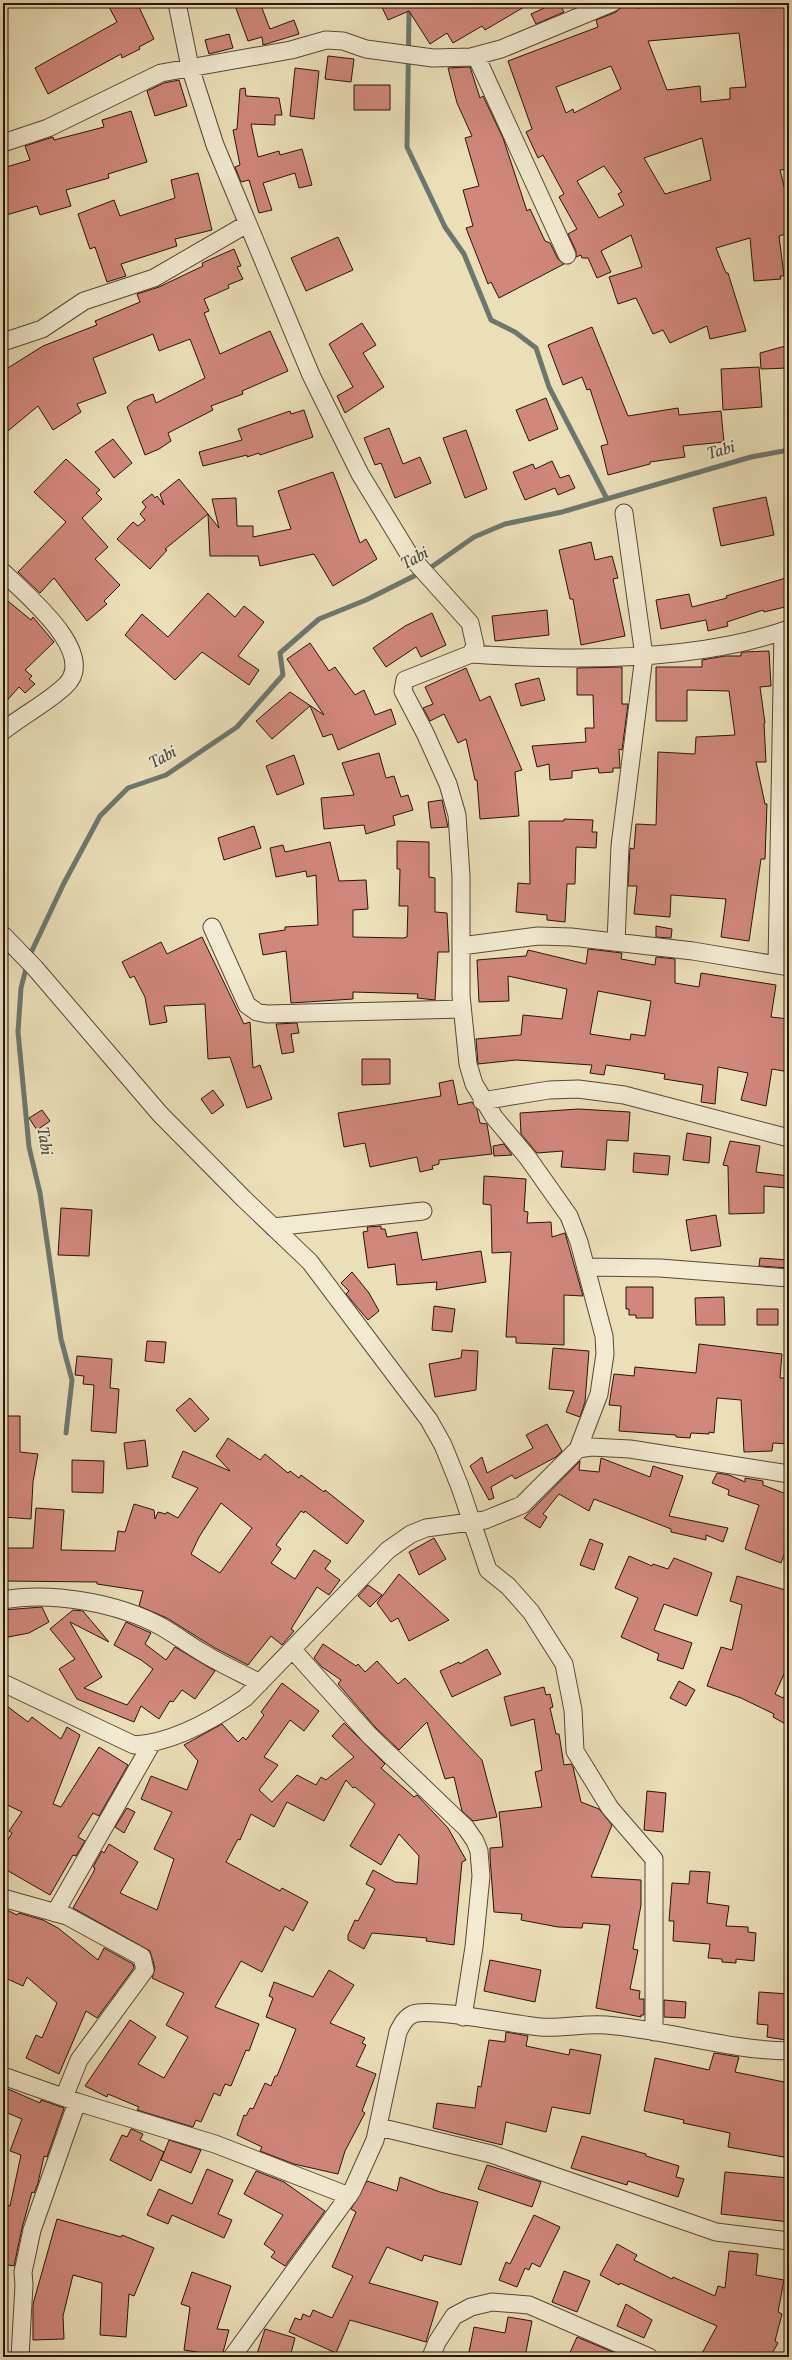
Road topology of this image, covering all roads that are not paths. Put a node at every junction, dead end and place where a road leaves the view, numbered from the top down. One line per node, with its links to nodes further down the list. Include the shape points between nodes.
1 (176, 3): 5 (street)
2 (612, 3): 3 (street)
3 (584, 8): 4 (street, via 501,49)
4 (476, 56): 5 (street, via 457,59 433,58 366,49 343,41 326,40 291,50); 8 (street)
5 (190, 67): 6 (street, via 161,73 48,128); 7 (street, via 215,145)
6 (3, 143)
7 (247, 224): 9 (street, via 154,278 84,301 42,329); 13 (street, via 311,375 360,474 410,556 470,623 475,645)
8 (567, 255)
9 (3, 342)
10 (624, 513): 14 (street)
11 (3, 572): 15 (street, via 64,635 75,658 75,667 66,685)
12 (786, 630): 14 (street, via 738,643); 20 (street)
13 (471, 654): 14 (street, via 511,657); 19 (street, via 406,680 403,686 403,692 448,784 457,815 461,876)
14 (644, 656): 18 (street, via 620,846)
15 (3, 731)
16 (212, 927): 21 (street, via 247,1005 257,1012 311,1014)
17 (5, 936): 25 (street, via 160,1114)
18 (616, 942): 19 (street, via 538,936); 20 (street, via 693,951)
19 (461, 946): 21 (street)
20 (783, 966)
21 (462, 1009): 22 (street, via 468,1064)
22 (482, 1101): 23 (street, via 549,1090 578,1089 624,1095); 26 (street, via 566,1209)
23 (789, 1138)
24 (424, 1211): 25 (street)
25 (273, 1227): 30 (street, via 310,1262 429,1420 443,1445)
26 (586, 1267): 27 (street, via 660,1268); 28 (street, via 604,1336 605,1354 599,1394)
27 (789, 1278)
28 (578, 1449): 29 (street, via 630,1449); 30 (street, via 522,1505 495,1518)
29 (789, 1474)
30 (472, 1522): 32 (street, via 426,1528 411,1534 388,1550); 39 (street, via 488,1570 508,1586 531,1612 564,1664 573,1710 575,1751 610,1808 654,1859)
31 (3, 1600): 34 (street, via 36,1595 58,1597 128,1613 161,1627 204,1654)
32 (292, 1649): 34 (street); 38 (street, via 369,1735 466,1828 475,1841 481,1861 481,1876 474,1947)
33 (3, 1682): 35 (street, via 134,1745)
34 (260, 1683): 35 (street, via 245,1698 226,1711 174,1737)
35 (152, 1743): 37 (street)
36 (3, 1898): 37 (street)
37 (55, 1913): 42 (street, via 67,1916 142,1957 145,1970 79,2060)
38 (463, 2017): 39 (street, via 541,2027 604,2025); 43 (street, via 415,2014 404,2019 398,2032)
39 (654, 2032): 40 (street, via 732,2047)
40 (789, 2051)
41 (3, 2076): 42 (street)
42 (70, 2100): 44 (street, via 215,2144); 46 (street, via 32,2230 23,2272)
43 (379, 2127): 44 (street); 45 (street, via 491,2154 716,2232)
44 (349, 2196): 47 (street)
45 (789, 2241)
46 (20, 2357)
47 (232, 2357)
48 (431, 2357): 49 (street, via 437,2342 454,2316 471,2307 492,2302 530,2305)
49 (649, 2357)

